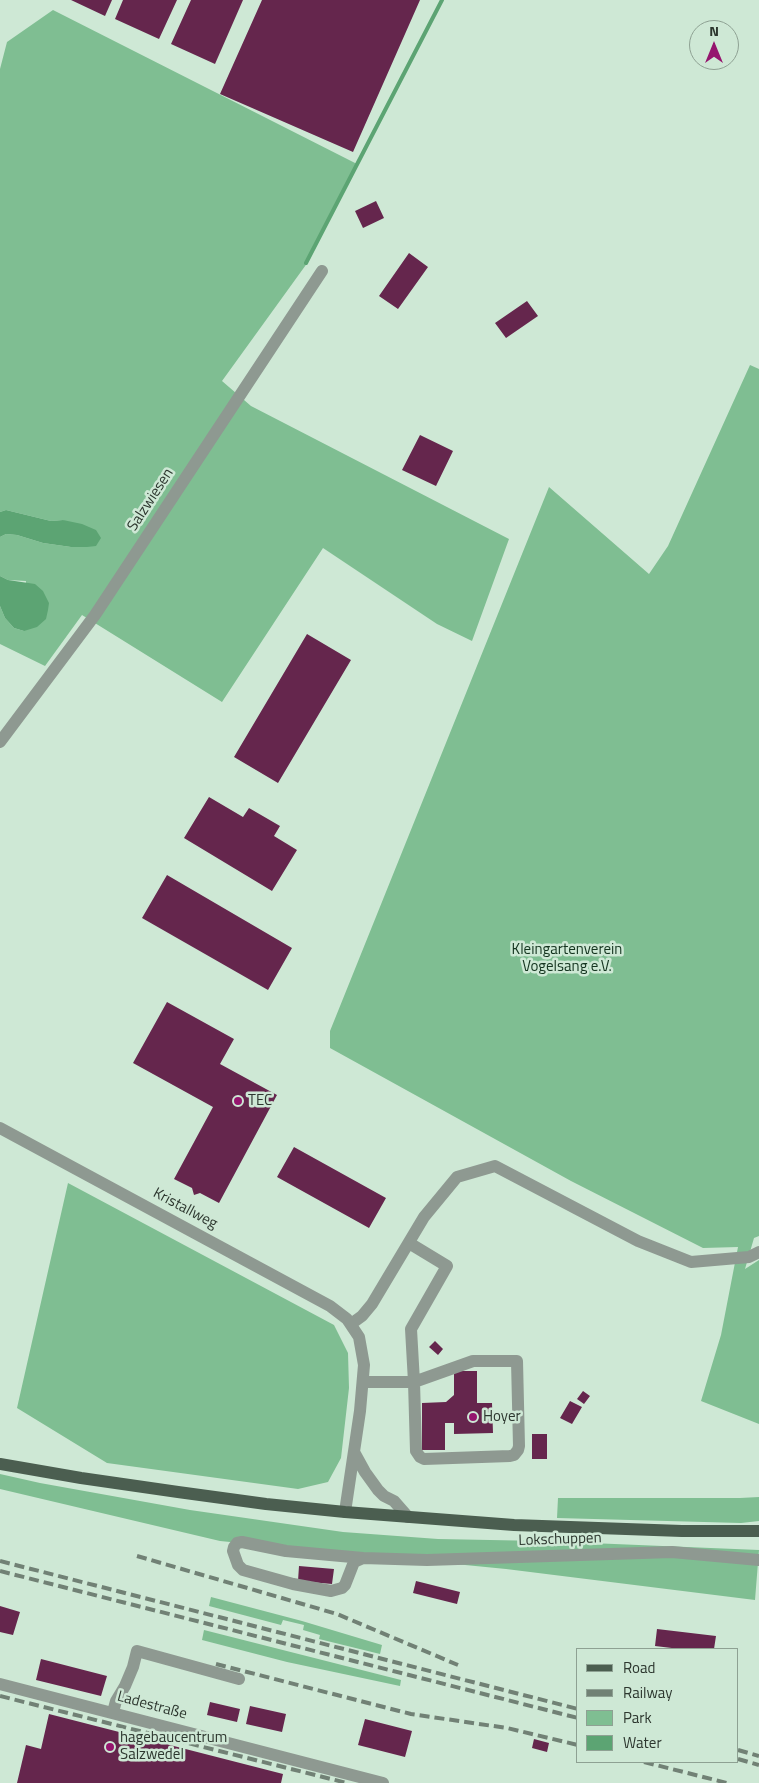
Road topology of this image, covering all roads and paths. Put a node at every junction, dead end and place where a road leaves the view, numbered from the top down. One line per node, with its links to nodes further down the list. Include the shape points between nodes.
1 (322, 271): 2 (street, Salzwiesen, via 94,615)
2 (0, 742)
3 (0, 1128): 6 (street, Kristallweg, via 330,1306)
4 (410, 1243): 5 (street, via 424,1217 457,1178 495,1166 638,1242 691,1262 749,1257); 6 (street, via 372,1304); 8 (street, via 447,1266 411,1329)
5 (759, 1252)
6 (351, 1324): 7 (street, Kristallweg, via 361,1344)
7 (363, 1382): 8 (street); 9 (street, Kristallweg)
8 (414, 1382): 8 (street, via 416,1451 420,1457 510,1456 518,1450 517,1361 474,1361)
9 (354, 1452): 11 (street, Kristallweg); 12 (street, via 378,1490 394,1501)
10 (0, 1464): 11 (main road, via 178,1492)
11 (345, 1512): 12 (main road)
12 (408, 1517): 13 (main road, via 559,1527)
13 (759, 1531)
14 (363, 1558): 14 (street, Lokschuppen, via 286,1551 242,1542 233,1551 243,1570 331,1591 345,1585 354,1562); 15 (street, Lokschuppen, via 436,1560 672,1552)
15 (759, 1560)
16 (240, 1679): 18 (street, via 137,1652)
17 (0, 1684): 18 (street, Ladestraße)
18 (113, 1712): 19 (street, Ladestraße)
19 (383, 1783)

